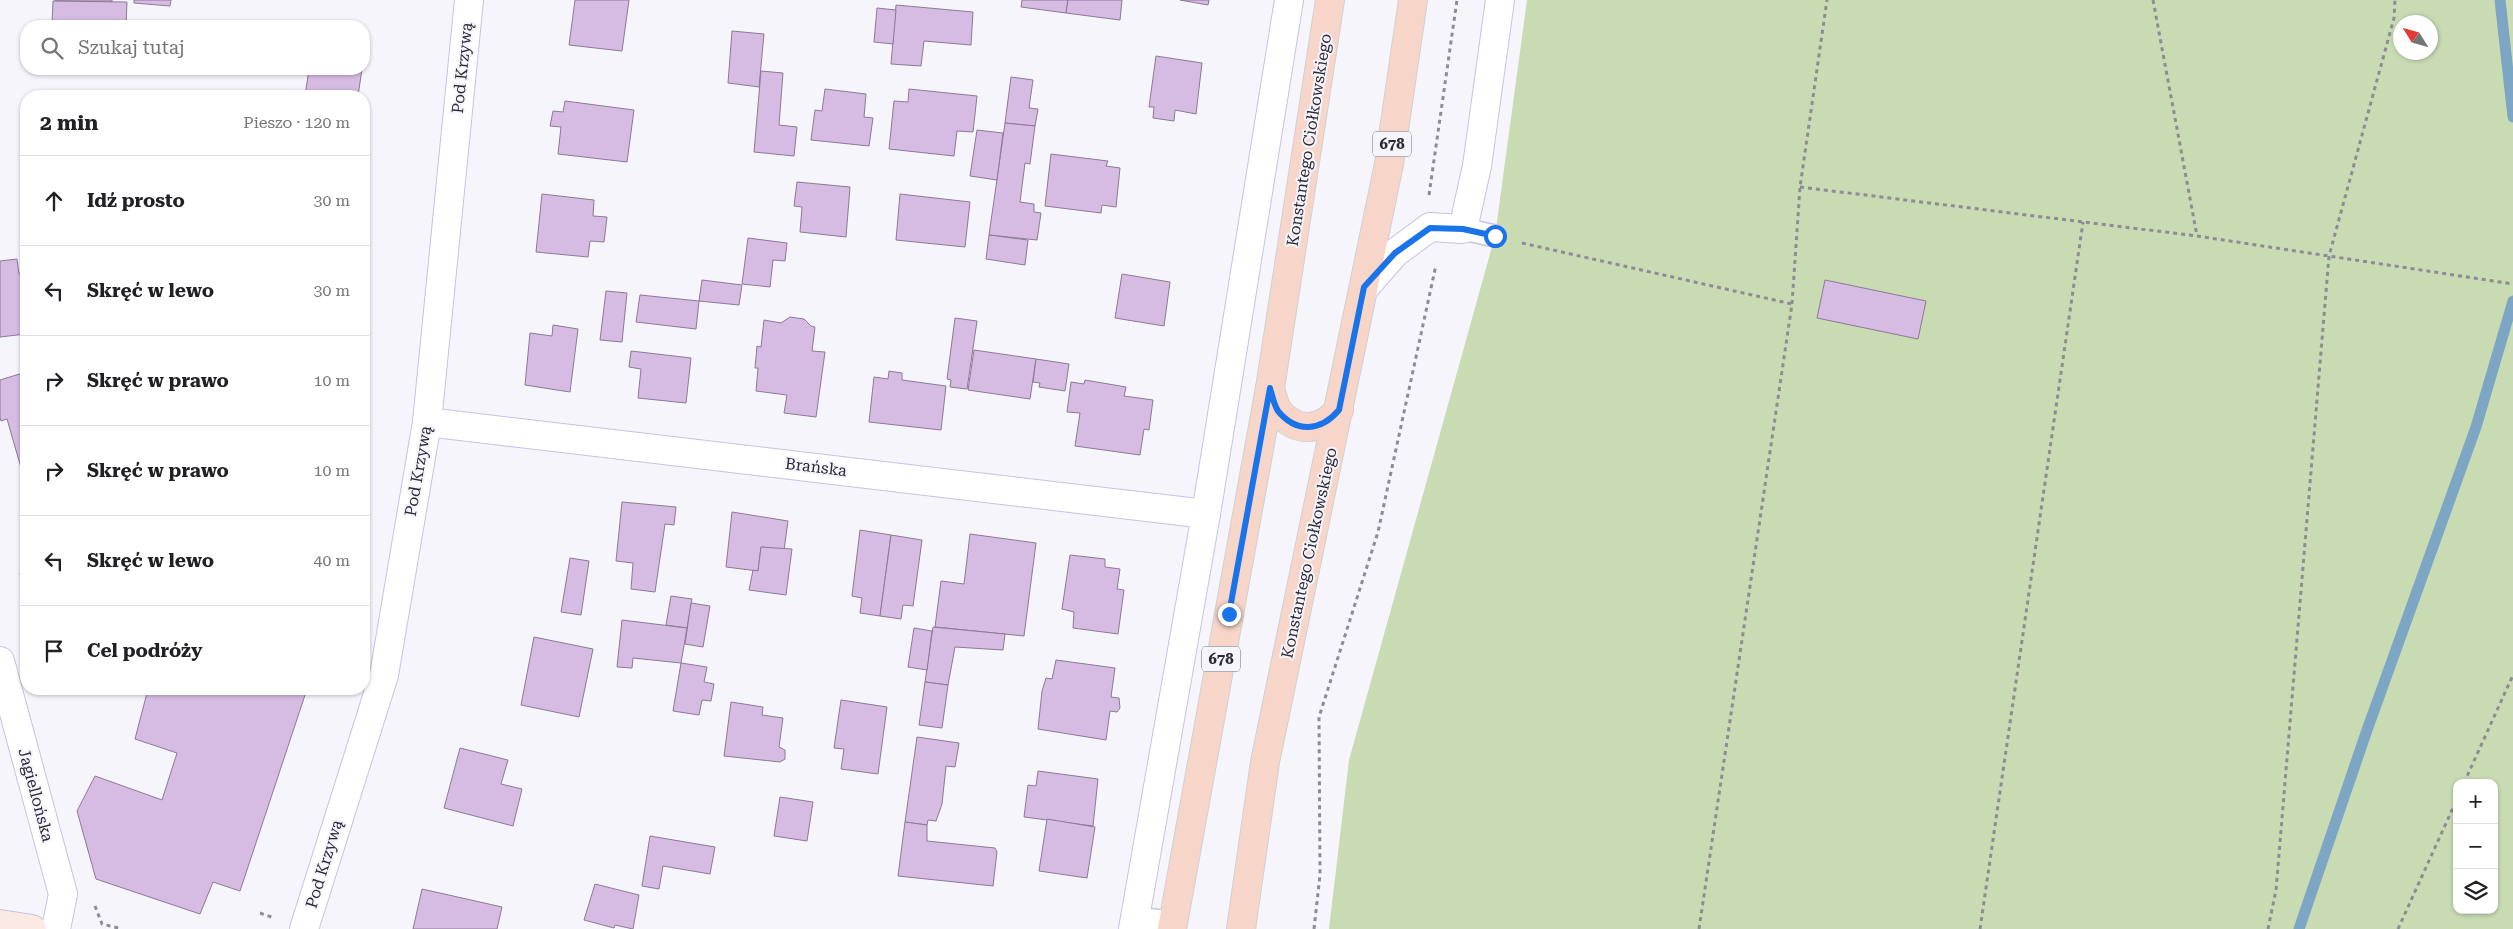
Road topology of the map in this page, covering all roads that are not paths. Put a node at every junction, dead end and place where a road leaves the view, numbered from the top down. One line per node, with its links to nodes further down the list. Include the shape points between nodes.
1 (469, 0): 11 (street, Pod Krzywą)
2 (1289, 0): 12 (street)
3 (1330, 0): 9 (main road, Konstantego Ciołkowskiego / 678)
4 (1413, 0): 8 (main road, Konstantego Ciołkowskiego / 678, via 1389,164)
5 (1500, 0): 6 (street, via 1477,166)
6 (1463, 229): 7 (lane); 8 (street, via 1430,228 1395,253)
7 (1495, 236)
8 (1364, 287): 10 (main road, Konstantego Ciołkowskiego / 678)
9 (1270, 388): 10 (main road, via 1277,410 1302,427 1317,427 1331,420); 16 (main road, Konstantego Ciołkowskiego / 678)
10 (1339, 410): 20 (main road, Konstantego Ciołkowskiego / 678, via 1265,762)
11 (427, 422): 12 (street, Brańska); 19 (street, Pod Krzywą, via 384,675)
12 (1206, 514): 15 (street)
13 (0, 661): 18 (street, Jagiellońska, via 63,894)
14 (0, 924): 17 (street)
15 (1134, 924): 16 (lane)
16 (1172, 926)
17 (32, 929)
18 (56, 929)
19 (304, 929)
20 (1241, 929)

